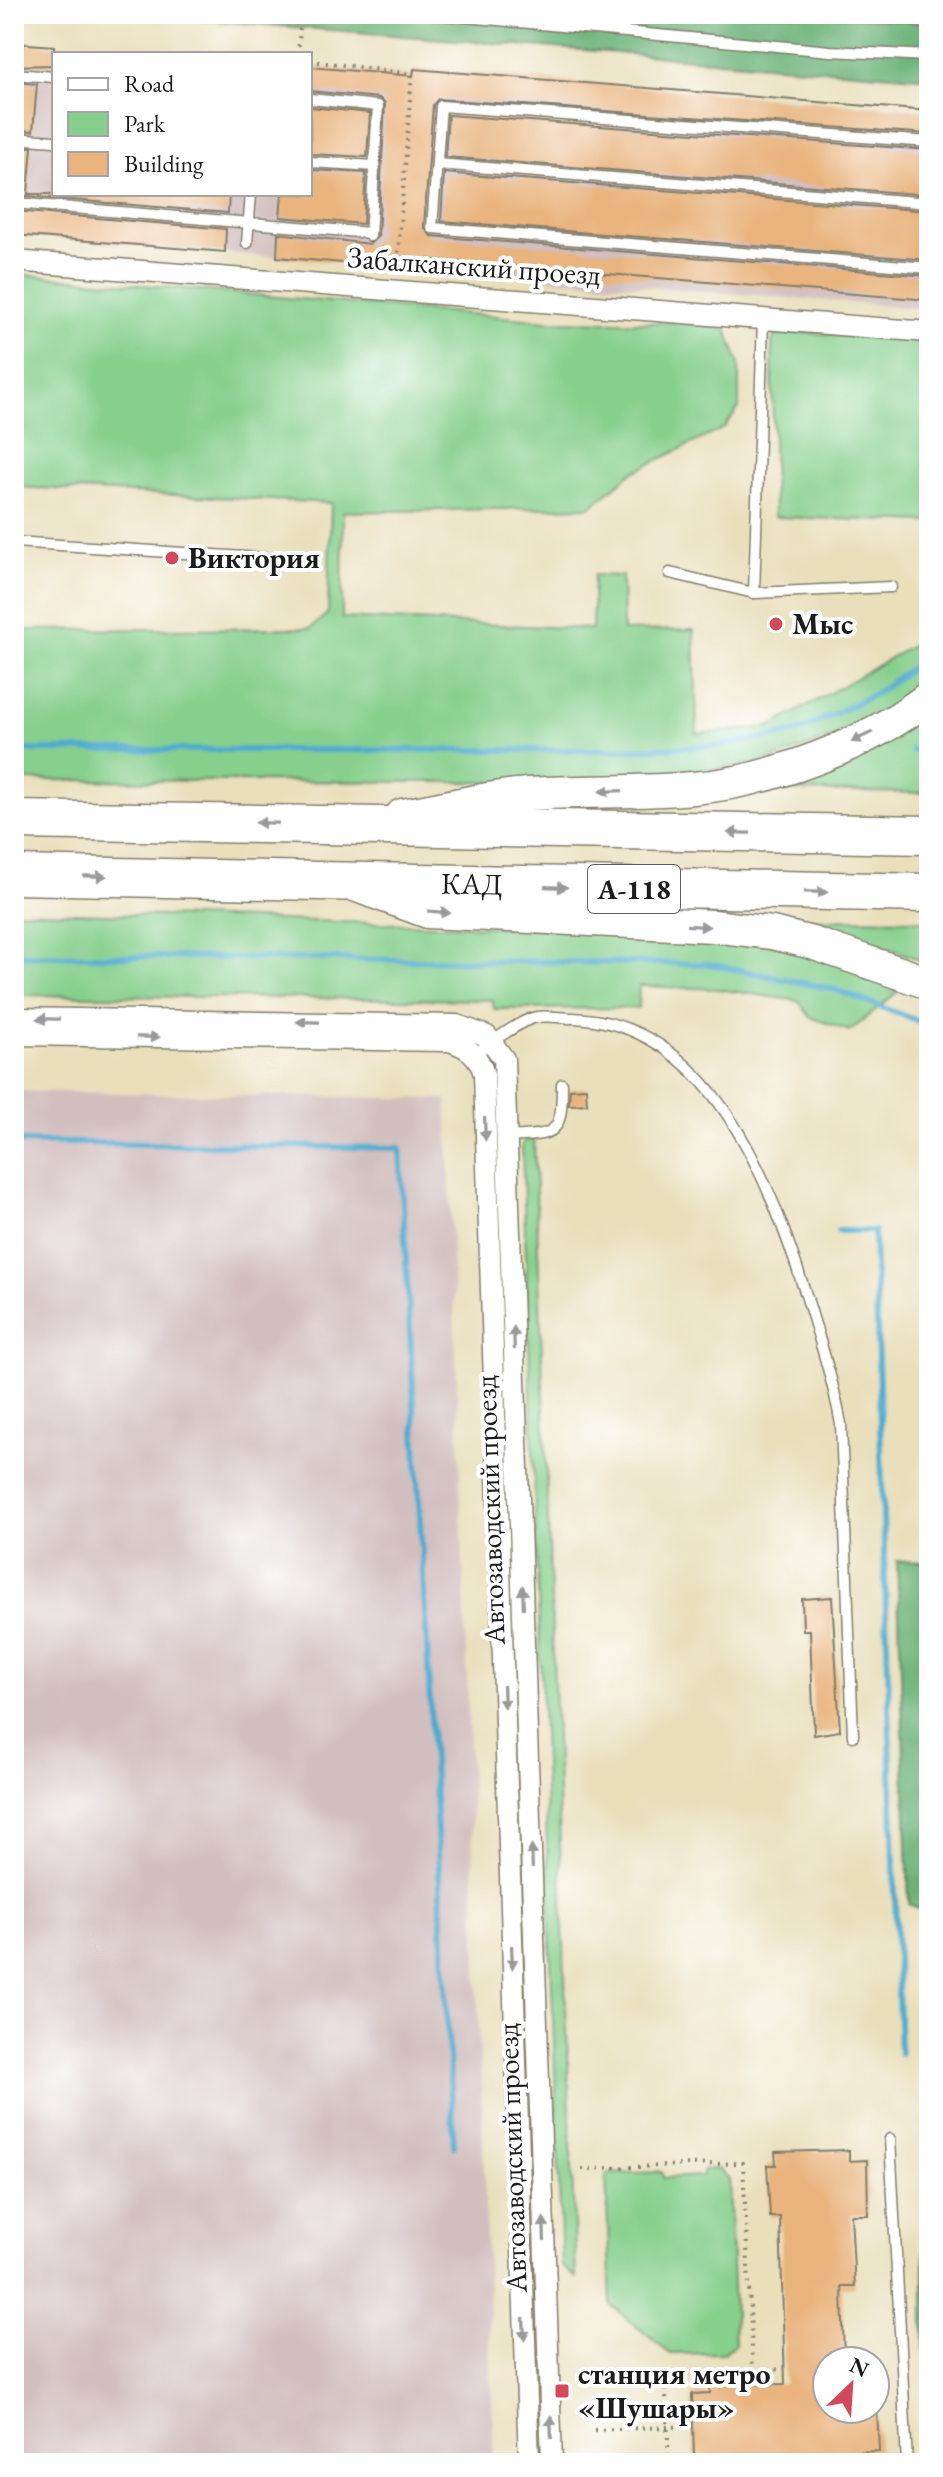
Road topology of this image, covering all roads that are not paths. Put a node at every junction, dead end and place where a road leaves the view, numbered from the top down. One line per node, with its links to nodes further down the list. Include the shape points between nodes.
1 (433, 14): 2 (lane)
2 (929, 56)
3 (14, 74): 4 (lane)
4 (52, 77)
5 (312, 99): 11 (lane, via 378,106)
6 (14, 138): 7 (lane)
7 (52, 141)
8 (929, 142): 10 (lane, via 441,106)
9 (312, 162): 11 (lane)
10 (437, 164): 14 (lane); 18 (lane, via 432,228)
11 (375, 166): 15 (lane, via 370,236)
12 (251, 196): 15 (lane)
13 (14, 203): 15 (lane)
14 (929, 203)
15 (248, 222): 16 (lane)
16 (247, 243)
17 (14, 261): 19 (street, Забалканский проезд)
18 (929, 268)
19 (763, 319): 20 (street, Забалканский проезд); 25 (lane)
20 (929, 332)
21 (14, 542): 22 (lane)
22 (309, 561)
23 (670, 573): 25 (lane)
24 (891, 587): 25 (lane)
25 (754, 593)
26 (929, 697): 28 (main road, one-way to 28, via 905,716 838,749 733,782 526,794)
27 (14, 820): 28 (highway, КАД / А-118, one-way to 27)
28 (345, 824): 29 (highway, КАД / А-118, one-way to 28)
29 (929, 835)
30 (14, 875): 31 (highway, КАД / А-118, one-way to 31)
31 (338, 879): 32 (highway, КАД / А-118, one-way to 32); 33 (main road, one-way to 33, via 428,912 772,933)
32 (929, 893)
33 (929, 983)
34 (14, 1018): 36 (street, one-way to 34, via 457,1025)
35 (14, 1035): 37 (street, one-way to 37, via 425,1040 449,1041)
36 (493, 1042): 37 (lane); 39 (street, Автозаводский проезд, via 504,1059); 40 (lane, via 536,1017 586,1019 633,1029 697,1076 733,1125 782,1221 834,1386 841,1424)
37 (474, 1054): 42 (street, Автозаводский проезд, one-way to 42, via 484,1074)
38 (562, 1084): 39 (lane, via 557,1128 550,1134)
39 (507, 1137): 43 (street, Автозаводский проезд, one-way to 39)
40 (853, 1736)
41 (890, 2139): 44 (lane)
42 (529, 2463)
43 (552, 2463)
44 (907, 2463)

